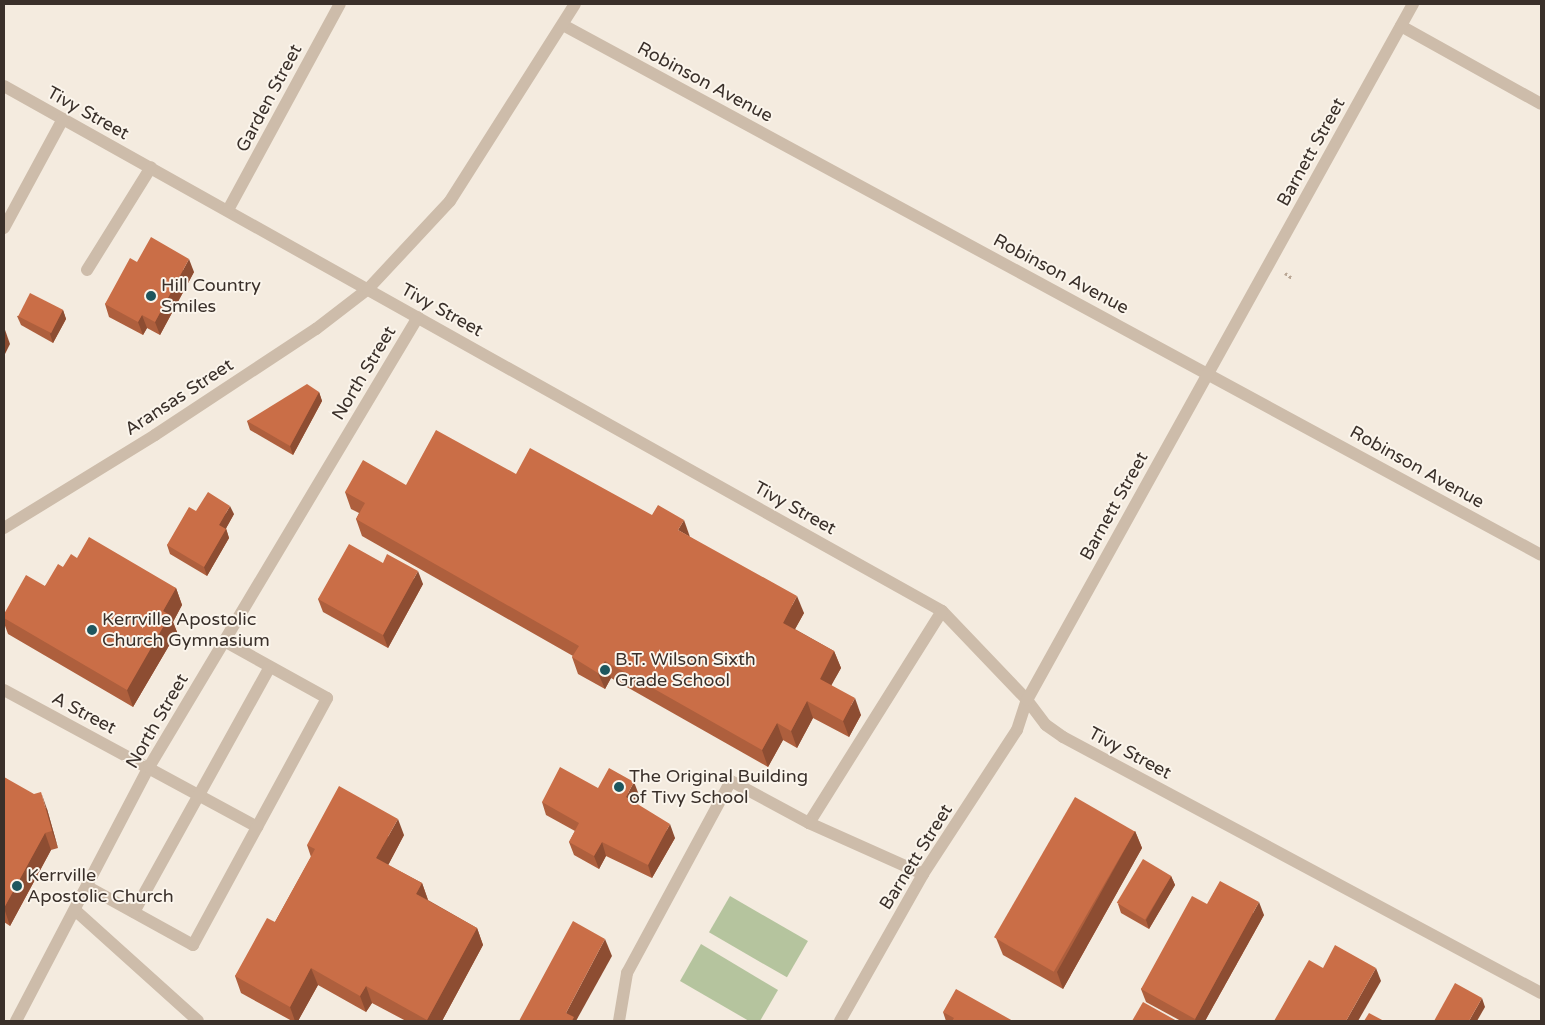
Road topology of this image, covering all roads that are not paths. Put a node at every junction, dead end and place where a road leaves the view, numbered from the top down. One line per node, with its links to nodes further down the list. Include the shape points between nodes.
1 (340, 4): 10 (street, Garden Street)
2 (575, 4): 4 (street)
3 (1413, 4): 5 (street, Barnett Street)
4 (564, 26): 13 (street, via 450,201); 15 (street, Robinson Avenue)
5 (1401, 26): 7 (street); 15 (street, Barnett Street)
6 (4, 86): 8 (street, Tivy Street)
7 (1541, 104)
8 (63, 119): 9 (street, Tivy Street); 11 (street)
9 (151, 167): 10 (street, Tivy Street); 12 (street)
10 (228, 210): 13 (street, Tivy Street)
11 (4, 228)
12 (87, 270)
13 (368, 289): 14 (street, Tivy Street); 16 (street, Aransas Street, via 316,329)
14 (418, 317): 18 (street, Tivy Street); 19 (street, North Street)
15 (1208, 373): 17 (street, Robinson Avenue); 22 (street, Barnett Street)
16 (4, 528)
17 (1541, 555)
18 (942, 611): 22 (street, Tivy Street); 25 (street)
19 (224, 641): 20 (street); 23 (street, North Street)
20 (270, 666): 24 (street); 26 (street, via 327,698)
21 (4, 690): 23 (street, A Street)
22 (1027, 700): 27 (street, Barnett Street, via 1017,730); 31 (street, Tivy Street, via 1046,725 1063,737)
23 (149, 767): 24 (street, A Street); 28 (street, North Street)
24 (198, 795): 26 (street, A Street); 30 (street)
25 (809, 823): 27 (street); 34 (street, via 731,781 627,972)
26 (257, 827): 30 (street, via 192,945)
27 (923, 874): 35 (street, Barnett Street)
28 (88, 887): 29 (street, North Street); 30 (street)
29 (76, 911): 32 (street, North Street); 33 (street)
30 (134, 912)
31 (1541, 993)
32 (16, 1021)
33 (198, 1021)
34 (619, 1021)
35 (840, 1021)

